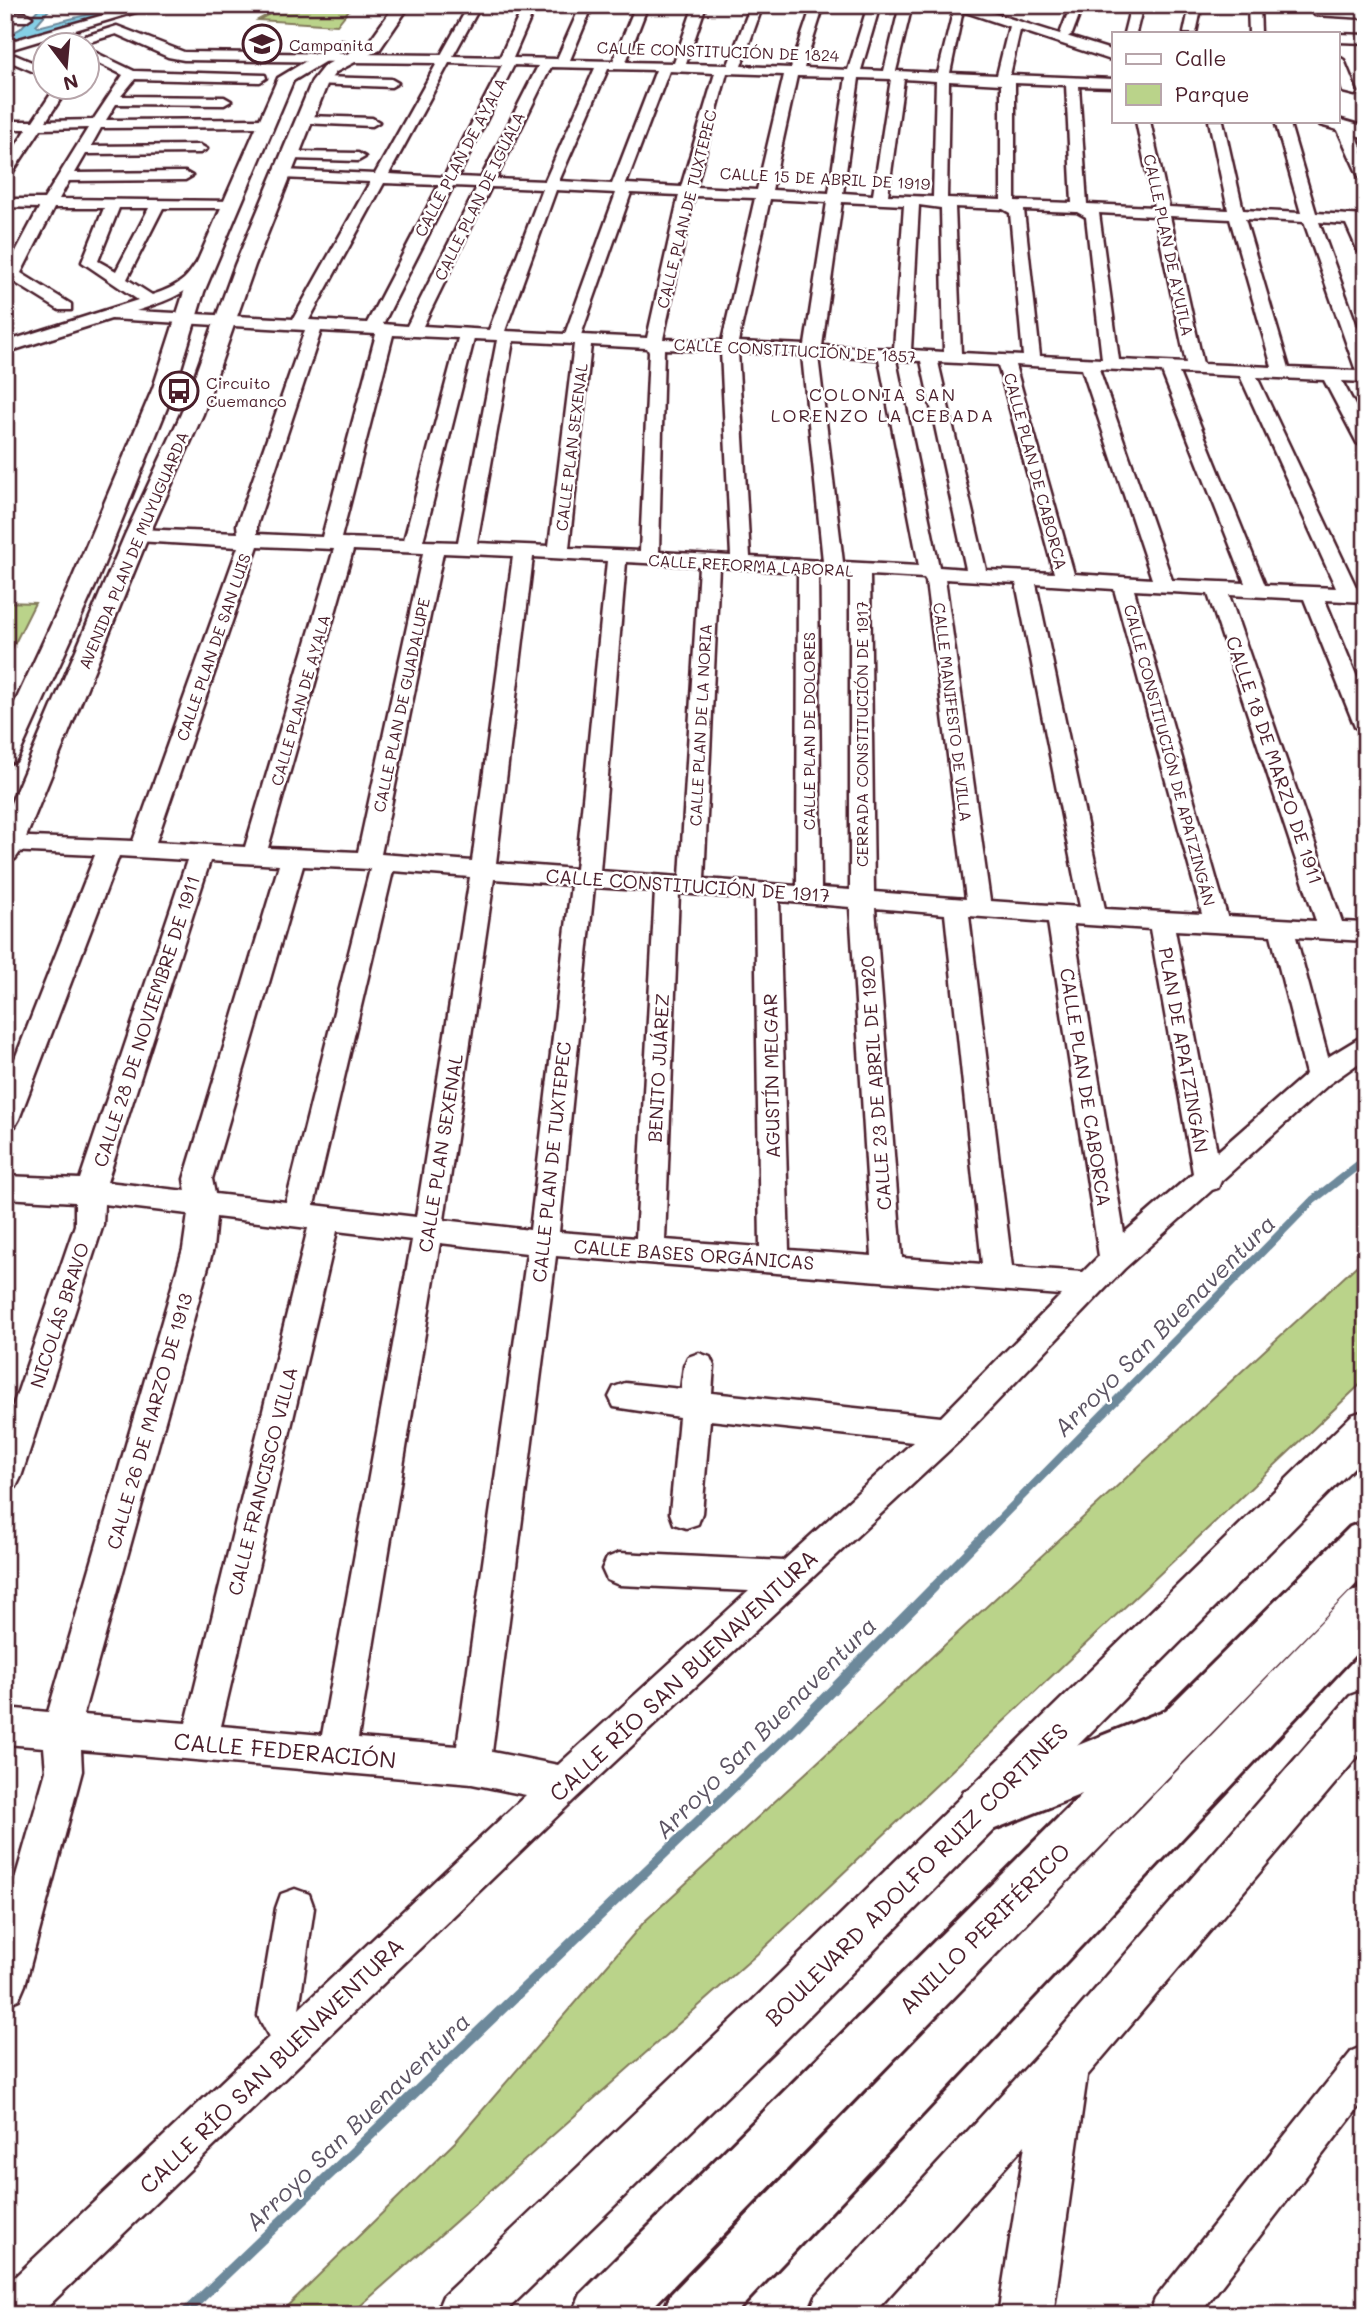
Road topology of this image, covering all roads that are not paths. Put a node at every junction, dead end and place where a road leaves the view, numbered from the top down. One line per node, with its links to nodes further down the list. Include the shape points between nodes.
1 (403, 5): 30 (main road, AVENIDA PLAN DE MUYUGUARDA, via 374,46)
2 (475, 5): 35 (street, CALLE PLAN DE SAN LUIS)
3 (530, 5): 38 (street, CALLE PLAN DE AYALA)
4 (587, 5): 40 (street)
5 (642, 5): 41 (street)
6 (700, 5): 42 (street, CALLE PLAN SEXENAL)
7 (757, 5): 44 (street, CALLE PLAN DE TUXTEPEC)
8 (818, 5): 46 (street)
9 (874, 5): 47 (street)
10 (906, 5): 49 (street)
11 (1077, 5): 26 (street)
12 (1137, 5): 22 (street)
13 (1196, 5): 23 (street)
14 (1254, 5): 24 (street)
15 (962, 6): 21 (main road); 26 (main road); 50 (street)
16 (159, 7): 29 (street, via 110,25 96,22)
17 (1320, 13): 18 (street)
18 (1366, 14)
19 (5, 18): 20 (street)
20 (26, 18)
21 (1015, 26): 33 (main road); 52 (street, CALLE PLAN DE CABORCA)
22 (1130, 32)
23 (1190, 32)
24 (1255, 32)
25 (102, 34): 34 (street, via 117,30 178,56)
26 (1066, 34): 31 (main road)
27 (1340, 38): 28 (street)
28 (1366, 39)
29 (5, 47)
30 (354, 47): 34 (main road, AVENIDA PLAN DE MUYUGUARDA); 35 (street, CALLE CONSTITUCIÓN DE 1824); 53 (main road, AVENIDA PLAN DE MUYUGUARDA)
31 (1112, 47)
32 (32, 54): 36 (street)
33 (1112, 54)
34 (321, 55): 69 (main road, AVENIDA PLAN DE MUYUGUARDA, via 286,78)
35 (445, 59): 38 (street, CALLE CONSTITUCIÓN DE 1824); 83 (street, CALLE PLAN DE SAN LUIS)
36 (10, 60): 43 (street)
37 (102, 60): 48 (street)
38 (508, 61): 39 (street, CALLE CONSTITUCIÓN DE 1824); 84 (street, CALLE PLAN DE AYALA)
39 (546, 63): 40 (street, CALLE CONSTITUCIÓN DE 1824); 85 (street, CALLE PLAN DE IGUALA)
40 (562, 63): 41 (street, CALLE CONSTITUCIÓN DE 1824)
41 (611, 65): 42 (street, CALLE CONSTITUCIÓN DE 1824); 86 (street)
42 (671, 67): 44 (street, CALLE CONSTITUCIÓN DE 1824); 87 (street, CALLE PLAN SEXENAL)
43 (32, 69)
44 (727, 69): 46 (street, CALLE CONSTITUCIÓN DE 1824); 88 (street, CALLE PLAN DE TUXTEPEC)
45 (1340, 71): 57 (street)
46 (796, 72): 47 (street, CALLE CONSTITUCIÓN DE 1824); 89 (street, via 791,74)
47 (853, 74): 49 (street, CALLE CONSTITUCIÓN DE 1824); 90 (street)
48 (132, 75): 51 (street); 59 (street)
49 (893, 75): 50 (street, CALLE CONSTITUCIÓN DE 1824); 91 (street)
50 (943, 77): 52 (street, CALLE CONSTITUCIÓN DE 1824); 93 (street)
51 (260, 78)
52 (1003, 79): 54 (street, CALLE CONSTITUCIÓN DE 1824); 99 (street, CALLE PLAN DE CABORCA, via 1008,82)
53 (320, 81): 55 (street); 63 (main road, AVENIDA PLAN DE MUYUGUARDA)
54 (1072, 82): 56 (street, CALLE CONSTITUCIÓN DE 1824); 100 (street)
55 (391, 83)
56 (1112, 83)
57 (1344, 92): 58 (street)
58 (1366, 93)
59 (111, 100): 60 (street); 70 (street)
60 (224, 100)
61 (52, 102): 72 (street)
62 (364, 108): 63 (street)
63 (308, 113): 65 (street); 78 (main road, AVENIDA PLAN DE MUYUGUARDA)
64 (1340, 121): 73 (main road); 74 (main road); 82 (street)
65 (372, 122)
66 (1143, 122): 101 (street, CALLE PLAN DE AYUTLA)
67 (1216, 122): 102 (street)
68 (1282, 122): 103 (street)
69 (266, 123): 70 (street); 98 (main road, AVENIDA PLAN DE MUYUGUARDA)
70 (96, 124): 72 (street); 76 (street)
71 (5, 125): 72 (street)
72 (37, 125): 79 (street)
73 (1366, 125)
74 (1366, 133)
75 (200, 149): 76 (street)
76 (80, 150): 81 (street)
77 (358, 158): 78 (street)
78 (286, 165): 83 (street, CALLE 15 DE ABRIL DE 1919); 112 (main road, AVENIDA PLAN DE MUYUGUARDA)
79 (5, 173)
80 (185, 176): 81 (street)
81 (65, 177): 95 (street)
82 (1366, 177)
83 (379, 178): 84 (street, CALLE 15 DE ABRIL DE 1919); 113 (street, CALLE PLAN DE SAN LUIS)
84 (447, 180): 85 (street, CALLE 15 DE ABRIL DE 1919); 114 (street, CALLE PLAN DE AYALA)
85 (485, 182): 86 (street, CALLE 15 DE ABRIL DE 1919); 115 (street, CALLE PLAN DE IGUALA)
86 (551, 184): 87 (street, CALLE 15 DE ABRIL DE 1919); 117 (street)
87 (618, 187): 88 (street, CALLE 15 DE ABRIL DE 1919); 118 (street, CALLE PLAN SEXENAL, via 624,192)
88 (688, 189): 89 (street, CALLE 15 DE ABRIL DE 1919); 119 (street, CALLE PLAN DE TUXTEPEC)
89 (763, 192): 90 (street, CALLE 15 DE ABRIL DE 1919); 120 (street)
90 (833, 196): 91 (street, CALLE 15 DE ABRIL DE 1919); 122 (street)
91 (880, 198): 92 (street, CALLE 15 DE ABRIL DE 1919)
92 (912, 200): 93 (street, CALLE 15 DE ABRIL DE 1919); 123 (street, CALLE MANIFESTO DE VILLA)
93 (940, 202): 99 (street, CALLE 15 DE ABRIL DE 1919); 125 (street, via 948,206)
94 (5, 204): 95 (street)
95 (49, 204): 96 (street); 109 (street, via 12,274)
96 (113, 204): 97 (street); 107 (street, via 90,262)
97 (158, 204): 98 (street); 107 (street)
98 (230, 204): 106 (main road, AVENIDA PLAN DE MUYUGUARDA)
99 (1008, 205): 100 (street, CALLE 15 DE ABRIL DE 1919); 127 (street, CALLE PLAN DE CABORCA, via 1017,211)
100 (1080, 208): 101 (street, CALLE 15 DE ABRIL DE 1919); 129 (street, via 1094,215)
101 (1160, 212): 102 (street, CALLE 15 DE ABRIL DE 1919); 131 (street, CALLE PLAN DE AYUTLA)
102 (1236, 214): 103 (street, CALLE 15 DE ABRIL DE 1919); 133 (street)
103 (1310, 217): 104 (street, CALLE 15 DE ABRIL DE 1919); 135 (street)
104 (1359, 220): 105 (street)
105 (1366, 251)
106 (208, 258): 108 (street, via 183,288); 111 (main road, AVENIDA PLAN DE MUYUGUARDA)
107 (119, 280): 108 (street)
108 (151, 301): 110 (street)
109 (65, 307)
110 (109, 314): 111 (street, CALLE CONSTITUCIÓN DE 1857); 121 (street)
111 (186, 320): 112 (street, CALLE CONSTITUCIÓN DE 1857); 162 (main road, AVENIDA PLAN DE MUYUGUARDA, via 164,388 83,584)
112 (224, 321): 113 (street, CALLE CONSTITUCIÓN DE 1857); 137 (main road, AVENIDA PLAN DE MUYUGUARDA, via 192,414)
113 (306, 325): 114 (street, CALLE CONSTITUCIÓN DE 1857); 138 (street, CALLE PLAN DE SAN LUIS)
114 (380, 328): 115 (street, CALLE CONSTITUCIÓN DE 1857); 139 (street, CALLE PLAN DE AYALA)
115 (413, 330): 116 (street, CALLE CONSTITUCIÓN DE 1857)
116 (467, 334): 117 (street, CALLE CONSTITUCIÓN DE 1857); 140 (street, CALLE PLAN DE GUADALUPE)
117 (500, 336): 118 (street, CALLE CONSTITUCIÓN DE 1857); 141 (street)
118 (577, 340): 119 (street, CALLE CONSTITUCIÓN DE 1857); 143 (street, CALLE PLAN SEXENAL)
119 (654, 343): 120 (street, CALLE CONSTITUCIÓN DE 1857); 145 (street, CALLE PLAN DE TUXTEPEC)
120 (729, 346): 122 (street, CALLE CONSTITUCIÓN DE 1857); 147 (street)
121 (5, 348)
122 (813, 351): 123 (street, CALLE CONSTITUCIÓN DE 1857); 149 (street, via 809,357)
123 (894, 354): 124 (street, CALLE CONSTITUCIÓN DE 1857); 151 (street, CALLE MANIFESTO DE VILLA)
124 (928, 356): 125 (street, CALLE CONSTITUCIÓN DE 1857); 152 (street)
125 (953, 357): 126 (street, CALLE CONSTITUCIÓN DE 1857)
126 (1005, 359): 127 (street, CALLE CONSTITUCIÓN DE 1857); 154 (street, CALLE PLAN DE CABORCA)
127 (1032, 361): 128 (street, CALLE CONSTITUCIÓN DE 1857)
128 (1089, 364): 129 (street, CALLE CONSTITUCIÓN DE 1857); 156 (street)
129 (1111, 365): 130 (street, CALLE CONSTITUCIÓN DE 1857)
130 (1168, 367): 131 (street, CALLE CONSTITUCIÓN DE 1857); 158 (street)
131 (1195, 368): 132 (street, CALLE CONSTITUCIÓN DE 1857)
132 (1246, 371): 133 (street, CALLE CONSTITUCIÓN DE 1857); 160 (street)
133 (1282, 372): 134 (street, CALLE CONSTITUCIÓN DE 1857)
134 (1329, 375): 135 (street, CALLE CONSTITUCIÓN DE 1857); 136 (street)
135 (1366, 376)
136 (1366, 443)
137 (137, 535): 138 (street, CALLE REFORMA LABORAL); 163 (main road, AVENIDA PLAN DE MUYUGUARDA)
138 (246, 538): 139 (street, CALLE REFORMA LABORAL); 165 (street, CALLE PLAN DE SAN LUIS, via 248,547)
139 (338, 543): 140 (street, CALLE REFORMA LABORAL); 167 (street, CALLE PLAN DE AYALA)
140 (423, 547): 141 (street, CALLE REFORMA LABORAL); 169 (street, CALLE PLAN DE GUADALUPE)
141 (466, 549): 142 (street, CALLE REFORMA LABORAL)
142 (524, 551): 143 (street, CALLE REFORMA LABORAL); 170 (street, CALLE PLAN SEXENAL)
143 (558, 554): 144 (street, CALLE REFORMA LABORAL)
144 (617, 558): 145 (street, CALLE REFORMA LABORAL); 171 (street, CALLE PLAN DE TUXTEPEC)
145 (649, 559): 146 (street, CALLE REFORMA LABORAL)
146 (709, 563): 147 (street, CALLE REFORMA LABORAL); 172 (street, CALLE PLAN DE LA NORIA)
147 (741, 564): 148 (street, CALLE REFORMA LABORAL)
148 (808, 568): 149 (street, CALLE REFORMA LABORAL); 174 (street, CALLE PLAN DE DOLORES)
149 (834, 569): 150 (street, CALLE REFORMA LABORAL)
150 (860, 571): 151 (street, CALLE REFORMA LABORAL); 175 (street, CERRADA CONSTITUCIÓN DE 1917)
151 (930, 573): 152 (street, CALLE REFORMA LABORAL); 176 (street, CALLE MANIFESTO DE VILLA, via 936,582)
152 (978, 576): 153 (street, CALLE REFORMA LABORAL)
153 (1025, 579): 154 (street, CALLE REFORMA LABORAL); 178 (street)
154 (1066, 582): 155 (street, CALLE REFORMA LABORAL)
155 (1124, 585): 156 (street, CALLE REFORMA LABORAL); 180 (street, CALLE CONSTITUCIÓN DE APATZINGÁN)
156 (1164, 586): 157 (street, CALLE REFORMA LABORAL)
157 (1217, 590): 158 (street, CALLE REFORMA LABORAL); 182 (street, CALLE 18 DE MARZO DE 1911)
158 (1258, 592): 159 (street, CALLE REFORMA LABORAL)
159 (1313, 594): 160 (street, CALLE REFORMA LABORAL); 161 (street)
160 (1358, 596)
161 (1366, 727)
162 (5, 755)
163 (7, 847): 164 (street, CALLE CONSTITUCIÓN DE 1917)
164 (110, 848): 165 (street, CALLE CONSTITUCIÓN DE 1917); 186 (street)
165 (142, 848): 166 (street, CALLE CONSTITUCIÓN DE 1917)
166 (201, 852): 167 (street, CALLE CONSTITUCIÓN DE 1917); 189 (street, CALLE 28 DE NOVIEMBRE DE 1911)
167 (254, 856): 168 (street, CALLE CONSTITUCIÓN DE 1917)
168 (293, 859): 169 (street, CALLE CONSTITUCIÓN DE 1917); 190 (street, CALLE 26 DE MARZO DE 1913, via 198,1178)
169 (376, 862): 170 (street, CALLE CONSTITUCIÓN DE 1917); 191 (street, CALLE FRANCISCO VILLA)
170 (483, 869): 171 (street, CALLE CONSTITUCIÓN DE 1917); 192 (street, CALLE PLAN SEXENAL)
171 (587, 878): 172 (street, CALLE CONSTITUCIÓN DE 1917); 193 (street, CALLE PLAN DE TUXTEPEC, via 581,889)
172 (679, 886): 173 (street, CALLE CONSTITUCIÓN DE 1917); 194 (street, BENITO JUÁREZ)
173 (767, 892): 174 (street, CALLE CONSTITUCIÓN DE 1917); 195 (street, AGUSTÍN MELGAR)
174 (808, 895): 175 (street, CALLE CONSTITUCIÓN DE 1917)
175 (862, 898): 176 (street, CALLE CONSTITUCIÓN DE 1917); 197 (street, CALLE 23 DE ABRIL DE 1920)
176 (968, 907): 177 (street, CALLE CONSTITUCIÓN DE 1917); 198 (street, CALLE MANIFESTO DE VILLA)
177 (1059, 914): 178 (street, CALLE CONSTITUCIÓN DE 1917); 196 (street, CALLE PLAN DE CABORCA)
178 (1094, 917): 179 (street, CALLE CONSTITUCIÓN DE 1917)
179 (1161, 920): 180 (street, CALLE CONSTITUCIÓN DE 1917); 187 (street, PLAN DE APATZINGÁN)
180 (1217, 925): 181 (street, CALLE CONSTITUCIÓN DE 1917)
181 (1282, 929): 182 (street, CALLE CONSTITUCIÓN DE 1917); 185 (street)
182 (1332, 930): 183 (street, CALLE CONSTITUCIÓN DE 1917)
183 (1366, 932)
184 (1366, 1044): 185 (street, CALLE RÍO SAN BUENAVENTURA)
185 (1320, 1077): 187 (street, CALLE RÍO SAN BUENAVENTURA)
186 (5, 1119)
187 (1208, 1180): 196 (street, CALLE RÍO SAN BUENAVENTURA)
188 (5, 1187): 189 (street, CALLE BASES ORGÁNICAS)
189 (90, 1191): 190 (street, CALLE BASES ORGÁNICAS); 205 (street, NICOLÁS BRAVO, via 89,1224)
190 (203, 1205): 191 (street, CALLE BASES ORGÁNICAS); 214 (street, CALLE 26 DE MARZO DE 1913, via 198,1249)
191 (311, 1217): 192 (street, CALLE BASES ORGÁNICAS); 215 (street, CALLE FRANCISCO VILLA)
192 (428, 1231): 193 (street, CALLE BASES ORGÁNICAS); 216 (street, CALLE PLAN SEXENAL)
193 (542, 1243): 194 (street, CALLE BASES ORGÁNICAS); 217 (street, CALLE PLAN DE TUXTEPEC)
194 (650, 1251): 195 (street, CALLE BASES ORGÁNICAS)
195 (775, 1260): 197 (street, CALLE BASES ORGÁNICAS)
196 (1114, 1260): 199 (street, CALLE RÍO SAN BUENAVENTURA)
197 (888, 1269): 198 (street, CALLE BASES ORGÁNICAS)
198 (998, 1277): 199 (street, CALLE BASES ORGÁNICAS)
199 (1091, 1285): 204 (street, CALLE RÍO SAN BUENAVENTURA)
200 (699, 1366): 202 (street)
201 (625, 1397): 202 (street)
202 (696, 1403): 204 (street); 206 (street)
203 (1366, 1428): 219 (main road, BOULEVARD ADOLFO RUIZ CORTINES)
204 (947, 1432): 209 (street, CALLE RÍO SAN BUENAVENTURA)
205 (5, 1477)
206 (686, 1513)
207 (1366, 1542): 213 (highway, ANILLO PERIFÉRICO)
208 (619, 1569): 209 (street)
209 (789, 1577): 218 (street, CALLE RÍO SAN BUENAVENTURA)
210 (1366, 1609): 228 (highway)
211 (1366, 1712): 224 (main road)
212 (5, 1726): 214 (street, CALLE FEDERACIÓN)
213 (1181, 1729): 219 (highway); 227 (highway, ANILLO PERIFÉRICO)
214 (61, 1730): 215 (street, CALLE FEDERACIÓN); 221 (street, CALLE 26 DE MARZO DE 1913, via 64,1771)
215 (199, 1743): 216 (street, CALLE FEDERACIÓN)
216 (337, 1753): 217 (street, CALLE FEDERACIÓN)
217 (472, 1766): 218 (street, CALLE FEDERACIÓN)
218 (564, 1784): 222 (street, CALLE RÍO SAN BUENAVENTURA)
219 (982, 1809): 226 (main road, BOULEVARD ADOLFO RUIZ CORTINES)
220 (295, 1908): 222 (street, via 278,2016 285,2025)
221 (5, 1985)
222 (307, 2031): 225 (street, CALLE RÍO SAN BUENAVENTURA)
223 (1366, 2065): 231 (street)
224 (1063, 2066): 229 (main road); 230 (main road)
225 (7, 2315)
226 (462, 2315)
227 (602, 2315)
228 (692, 2315)
229 (835, 2315)
230 (1024, 2315)
231 (1171, 2315)

